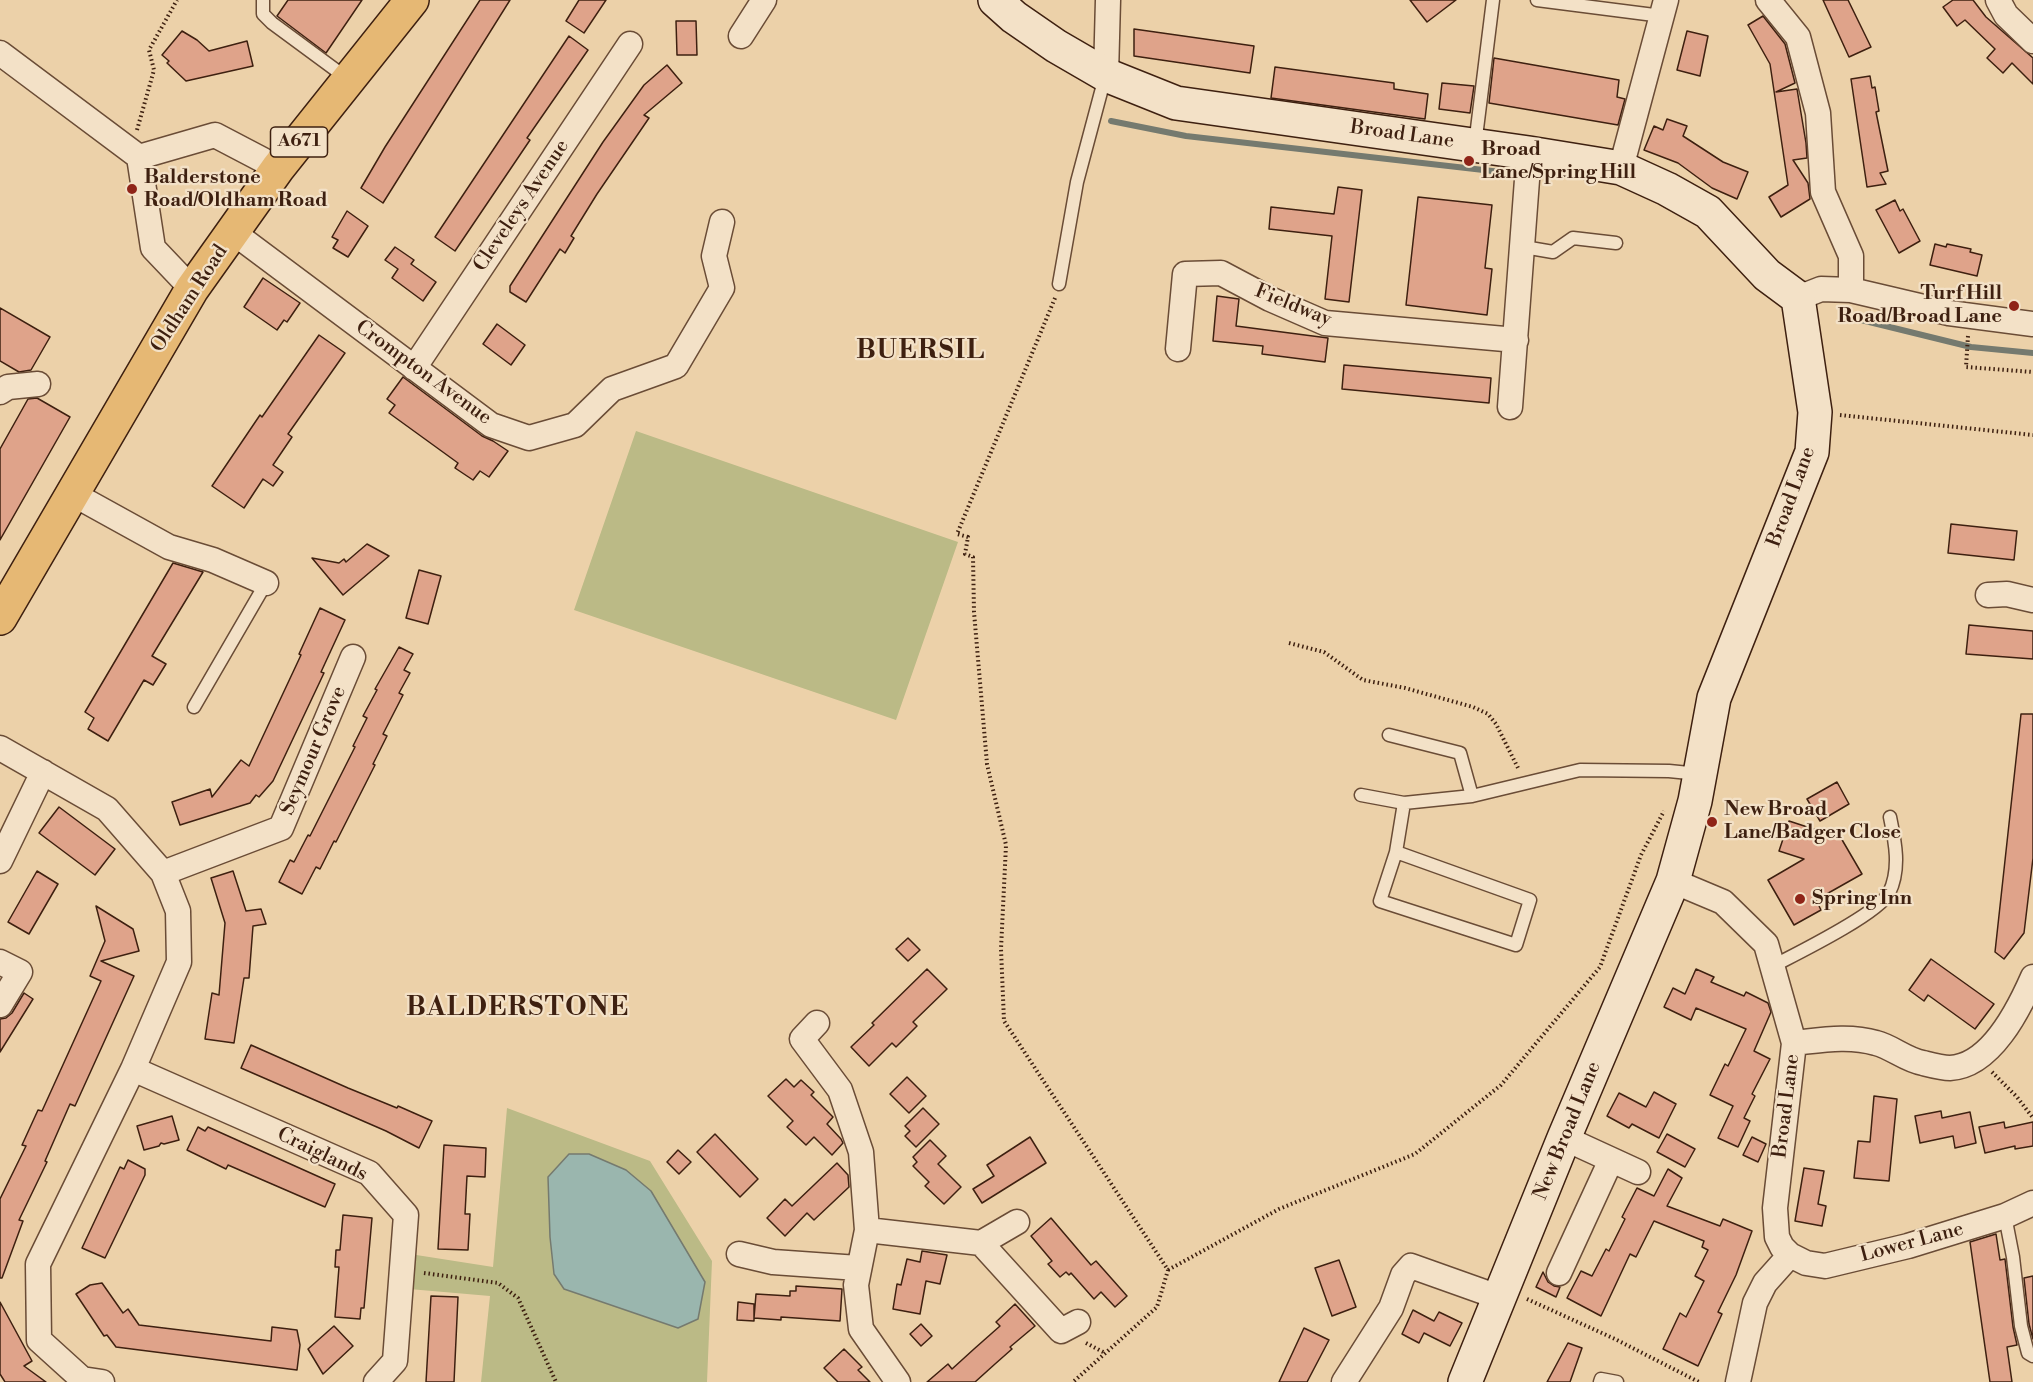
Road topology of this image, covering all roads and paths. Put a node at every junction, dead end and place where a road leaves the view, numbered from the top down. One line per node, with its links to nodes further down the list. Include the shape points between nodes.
1 (177, 0): 20 (path, via 149,50 154,70)
2 (264, 0): 17 (lane, via 264,14 272,23)
3 (412, 0): 17 (main road, Oldham Road / A671)
4 (764, 0): 12 (street)
5 (995, 0): 16 (main road, Broad Lane, via 1056,46)
6 (1108, 0): 16 (street)
7 (1493, 0): 18 (lane)
8 (1537, 0): 11 (lane)
9 (1768, 0): 29 (street, via 1798,37 1818,113 1823,192 1851,256)
10 (1998, 0): 13 (street)
11 (1664, 8): 22 (street)
12 (741, 36)
13 (2033, 41)
14 (630, 44): 35 (street, Cleveleys Avenue)
15 (0, 54): 20 (street)
16 (1106, 75): 18 (main road, Broad Lane, via 1176,103); 27 (lane, via 1077,182)
17 (349, 79): 21 (main road, Oldham Road / A671)
18 (1475, 146): 19 (main road, Broad Lane)
19 (1529, 153): 22 (main road, Broad Lane); 26 (street)
20 (136, 155): 21 (street, via 215,135); 28 (street, via 153,248)
21 (278, 168): 24 (main road, Oldham Road / A671)
22 (1622, 168): 30 (main road, Broad Lane, via 1708,212 1767,275)
23 (722, 222): 35 (street, Crompton Avenue, via 714,256 722,288 676,366 612,389 574,425 529,438 491,425)
24 (234, 233): 28 (main road, Oldham Road / A671); 35 (street, Crompton Avenue)
25 (1616, 243): 26 (lane, via 1573,238 1553,252)
26 (1524, 247): 33 (street)
27 (1059, 284): 84 (path, via 957,534 968,537 965,554 973,557 987,764 1006,845 1001,949 1004,1021)
28 (192, 289): 42 (main road, Oldham Road / A671)
29 (1851, 290): 30 (street, via 1821,289); 31 (street, via 1949,313)
30 (1798, 298): 40 (main road, Broad Lane)
31 (2033, 324)
32 (1968, 339): 36 (path, via 1966,367)
33 (1516, 340): 34 (street, Fieldway, via 1325,323 1221,273 1185,274); 39 (street)
34 (1179, 349)
35 (414, 368)
36 (2033, 372)
37 (38, 384): 38 (street, via 8,387)
38 (0, 392)
39 (1510, 407)
40 (1815, 412): 41 (path); 54 (main road, Broad Lane, via 1812,452 1714,698)
41 (2033, 435)
42 (73, 494): 43 (street, via 169,547 213,560); 46 (main road, Oldham Road / A671)
43 (266, 583): 49 (lane)
44 (1988, 595): 45 (street, via 2007,594)
45 (2033, 600)
46 (0, 618)
47 (1289, 643): 53 (path, via 1324,652 1363,680 1417,691 1488,714)
48 (353, 657): 61 (street, Seymour Grove, via 281,828)
49 (194, 707)
50 (1389, 735): 56 (lane, via 1460,753)
51 (0, 748): 52 (street)
52 (43, 772): 60 (street); 61 (street, via 107,809)
53 (1527, 783): 54 (lane, via 1580,770 1669,771); 56 (lane)
54 (1697, 787): 62 (main road, Broad Lane); 84 (path, via 1662,812 1641,855 1600,967 1502,1085 1415,1154 1279,1209)
55 (1361, 795): 57 (lane)
56 (1472, 796): 57 (lane)
57 (1404, 803): 59 (lane)
58 (1890, 817): 64 (lane, via 1897,847 1888,894 1850,924)
59 (1396, 852): 59 (lane, via 1530,900 1516,945 1380,901)
60 (0, 861)
61 (163, 873): 70 (street, via 178,910 179,962)
62 (1673, 881): 64 (street, Broad Lane, via 1723,902 1766,944); 72 (main road, New Broad Lane)
63 (0, 962): 66 (street, via 20,972)
64 (1773, 966): 68 (street, Broad Lane)
65 (2033, 977): 69 (street, via 2006,1026 1988,1050)
66 (0, 1005)
67 (817, 1023): 78 (street, via 802,1039 840,1090 861,1152)
68 (1794, 1043): 69 (street, via 1841,1038 1877,1043 1920,1063 1950,1068); 81 (street, Broad Lane, via 1775,1208 1777,1237)
69 (1976, 1058): 71 (path)
70 (133, 1069): 83 (street, Craiglands, via 369,1173 406,1215); 89 (street, via 38,1264 39,1340 82,1379)
71 (2033, 1118)
72 (1564, 1138): 73 (street); 86 (main road, New Broad Lane)
73 (1611, 1160): 74 (street); 85 (street)
74 (1638, 1172)
75 (2033, 1203): 76 (street, Lower Lane)
76 (2005, 1216): 81 (street, Lower Lane, via 1825,1266); 88 (lane, via 2021,1326 2028,1353)
77 (1017, 1221): 79 (street)
78 (867, 1230): 79 (street); 82 (street)
79 (981, 1243): 87 (street)
80 (739, 1254): 82 (street, via 773,1262)
81 (1790, 1255): 99 (street, via 1765,1283 1755,1303)
82 (858, 1268): 92 (street, via 861,1329)
83 (402, 1269): 90 (street, Craiglands, via 395,1360); 91 (path, via 498,1283 518,1299)
84 (1168, 1270): 93 (path, via 1157,1307)
85 (1559, 1273)
86 (1502, 1293): 94 (street, via 1410,1266 1402,1275 1391,1308); 95 (main road, New Broad Lane); 98 (path, via 1615,1339)
87 (1065, 1332)
88 (2033, 1356)
89 (102, 1382)
90 (376, 1382)
91 (556, 1382)
92 (898, 1382)
93 (1073, 1382)
94 (1344, 1382)
95 (1465, 1382)
96 (1600, 1382): 97 (lane, via 1601,1378)
97 (1617, 1382)
98 (1699, 1382)
99 (1738, 1382)

